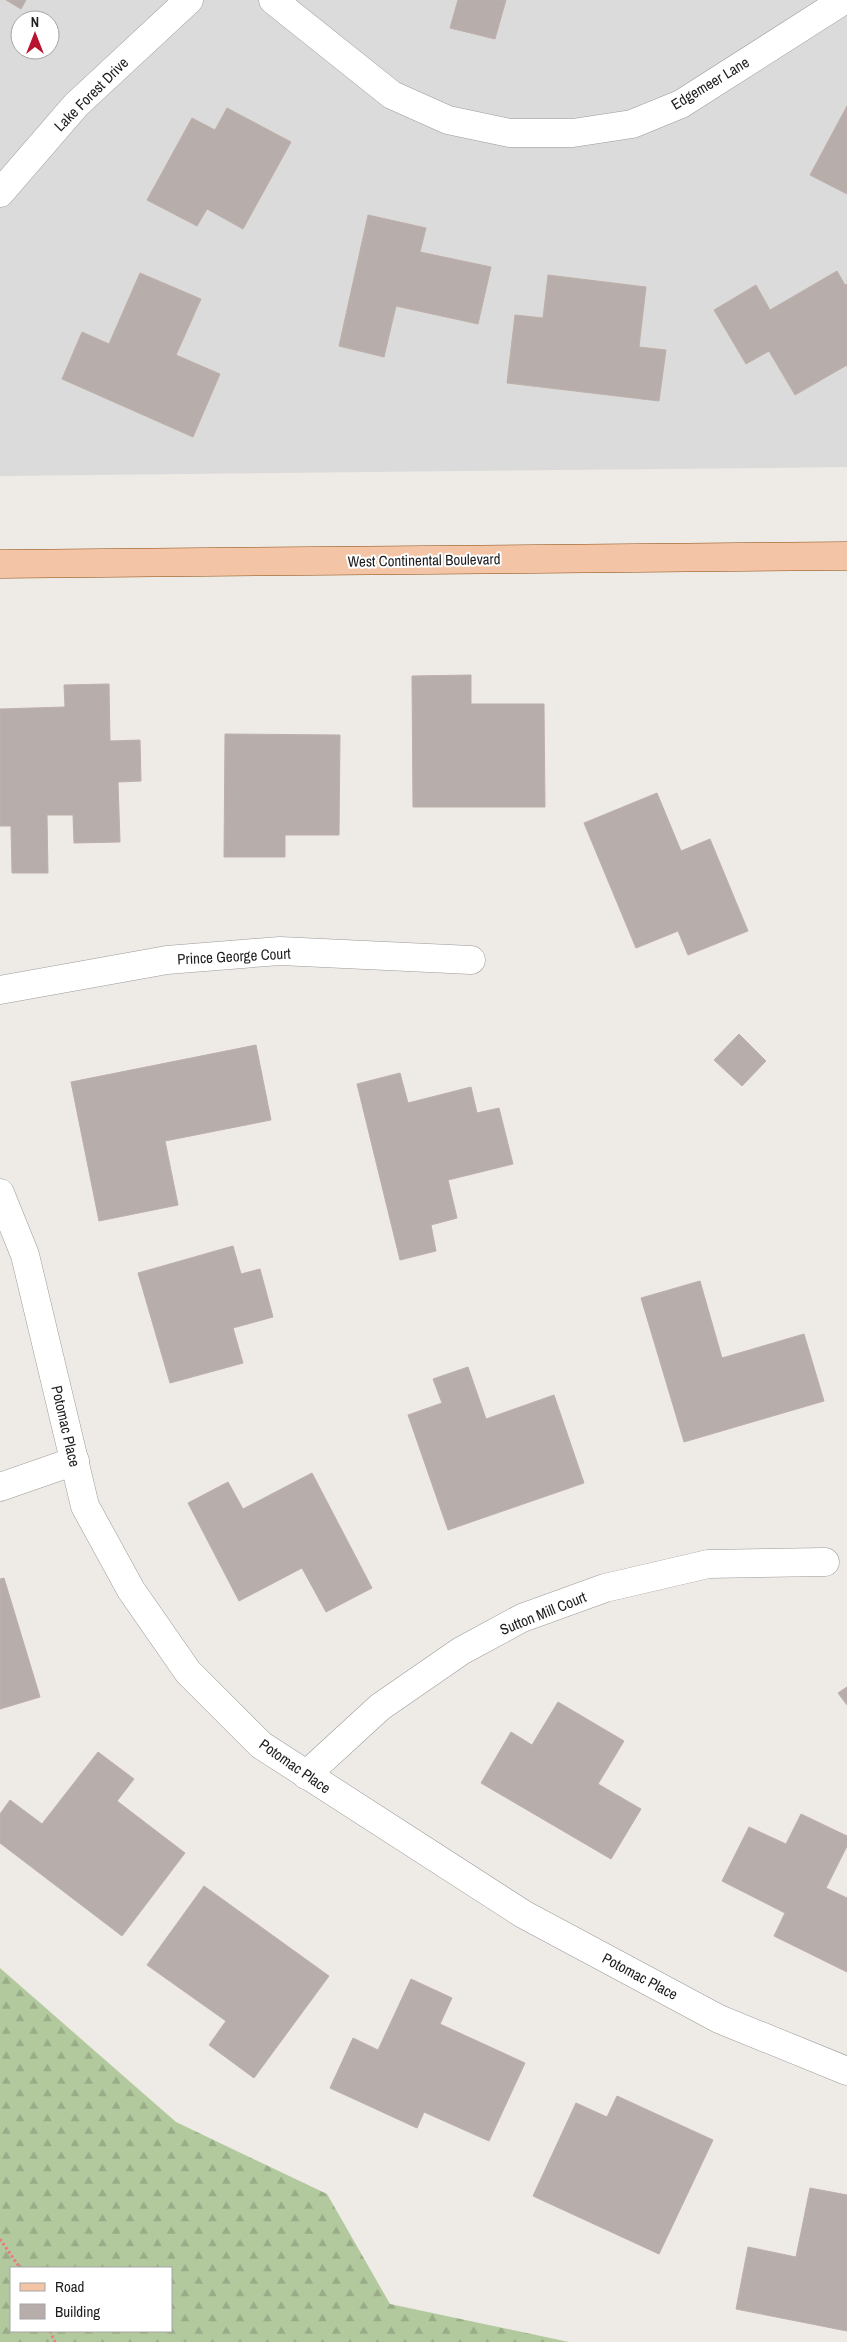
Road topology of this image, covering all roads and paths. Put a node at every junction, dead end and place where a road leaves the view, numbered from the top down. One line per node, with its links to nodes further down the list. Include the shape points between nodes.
1 (189, 0): 4 (street, Lake Forest Drive, via 76,105)
2 (273, 0): 3 (street, Edgemeer Lane, via 392,95 448,120 510,133 573,133 632,124 681,104)
3 (844, 0)
4 (0, 193)
5 (847, 556): 6 (main road, West Continental Boulevard)
6 (0, 564)
7 (471, 960): 8 (street, Prince George Court, via 280,952 167,960)
8 (0, 990)
9 (0, 1193): 10 (street, Potomac Place, via 25,1255)
10 (75, 1461): 11 (street); 13 (street, Potomac Place, via 85,1506 131,1590 188,1672 261,1745)
11 (0, 1487)
12 (825, 1562): 13 (street, Sutton Mill Court, via 708,1564 605,1588 522,1618 461,1651 380,1707)
13 (306, 1775): 14 (street, Potomac Place, via 523,1914 719,2019)
14 (847, 2071)
15 (0, 2239): 16 (path)
16 (19, 2267)

